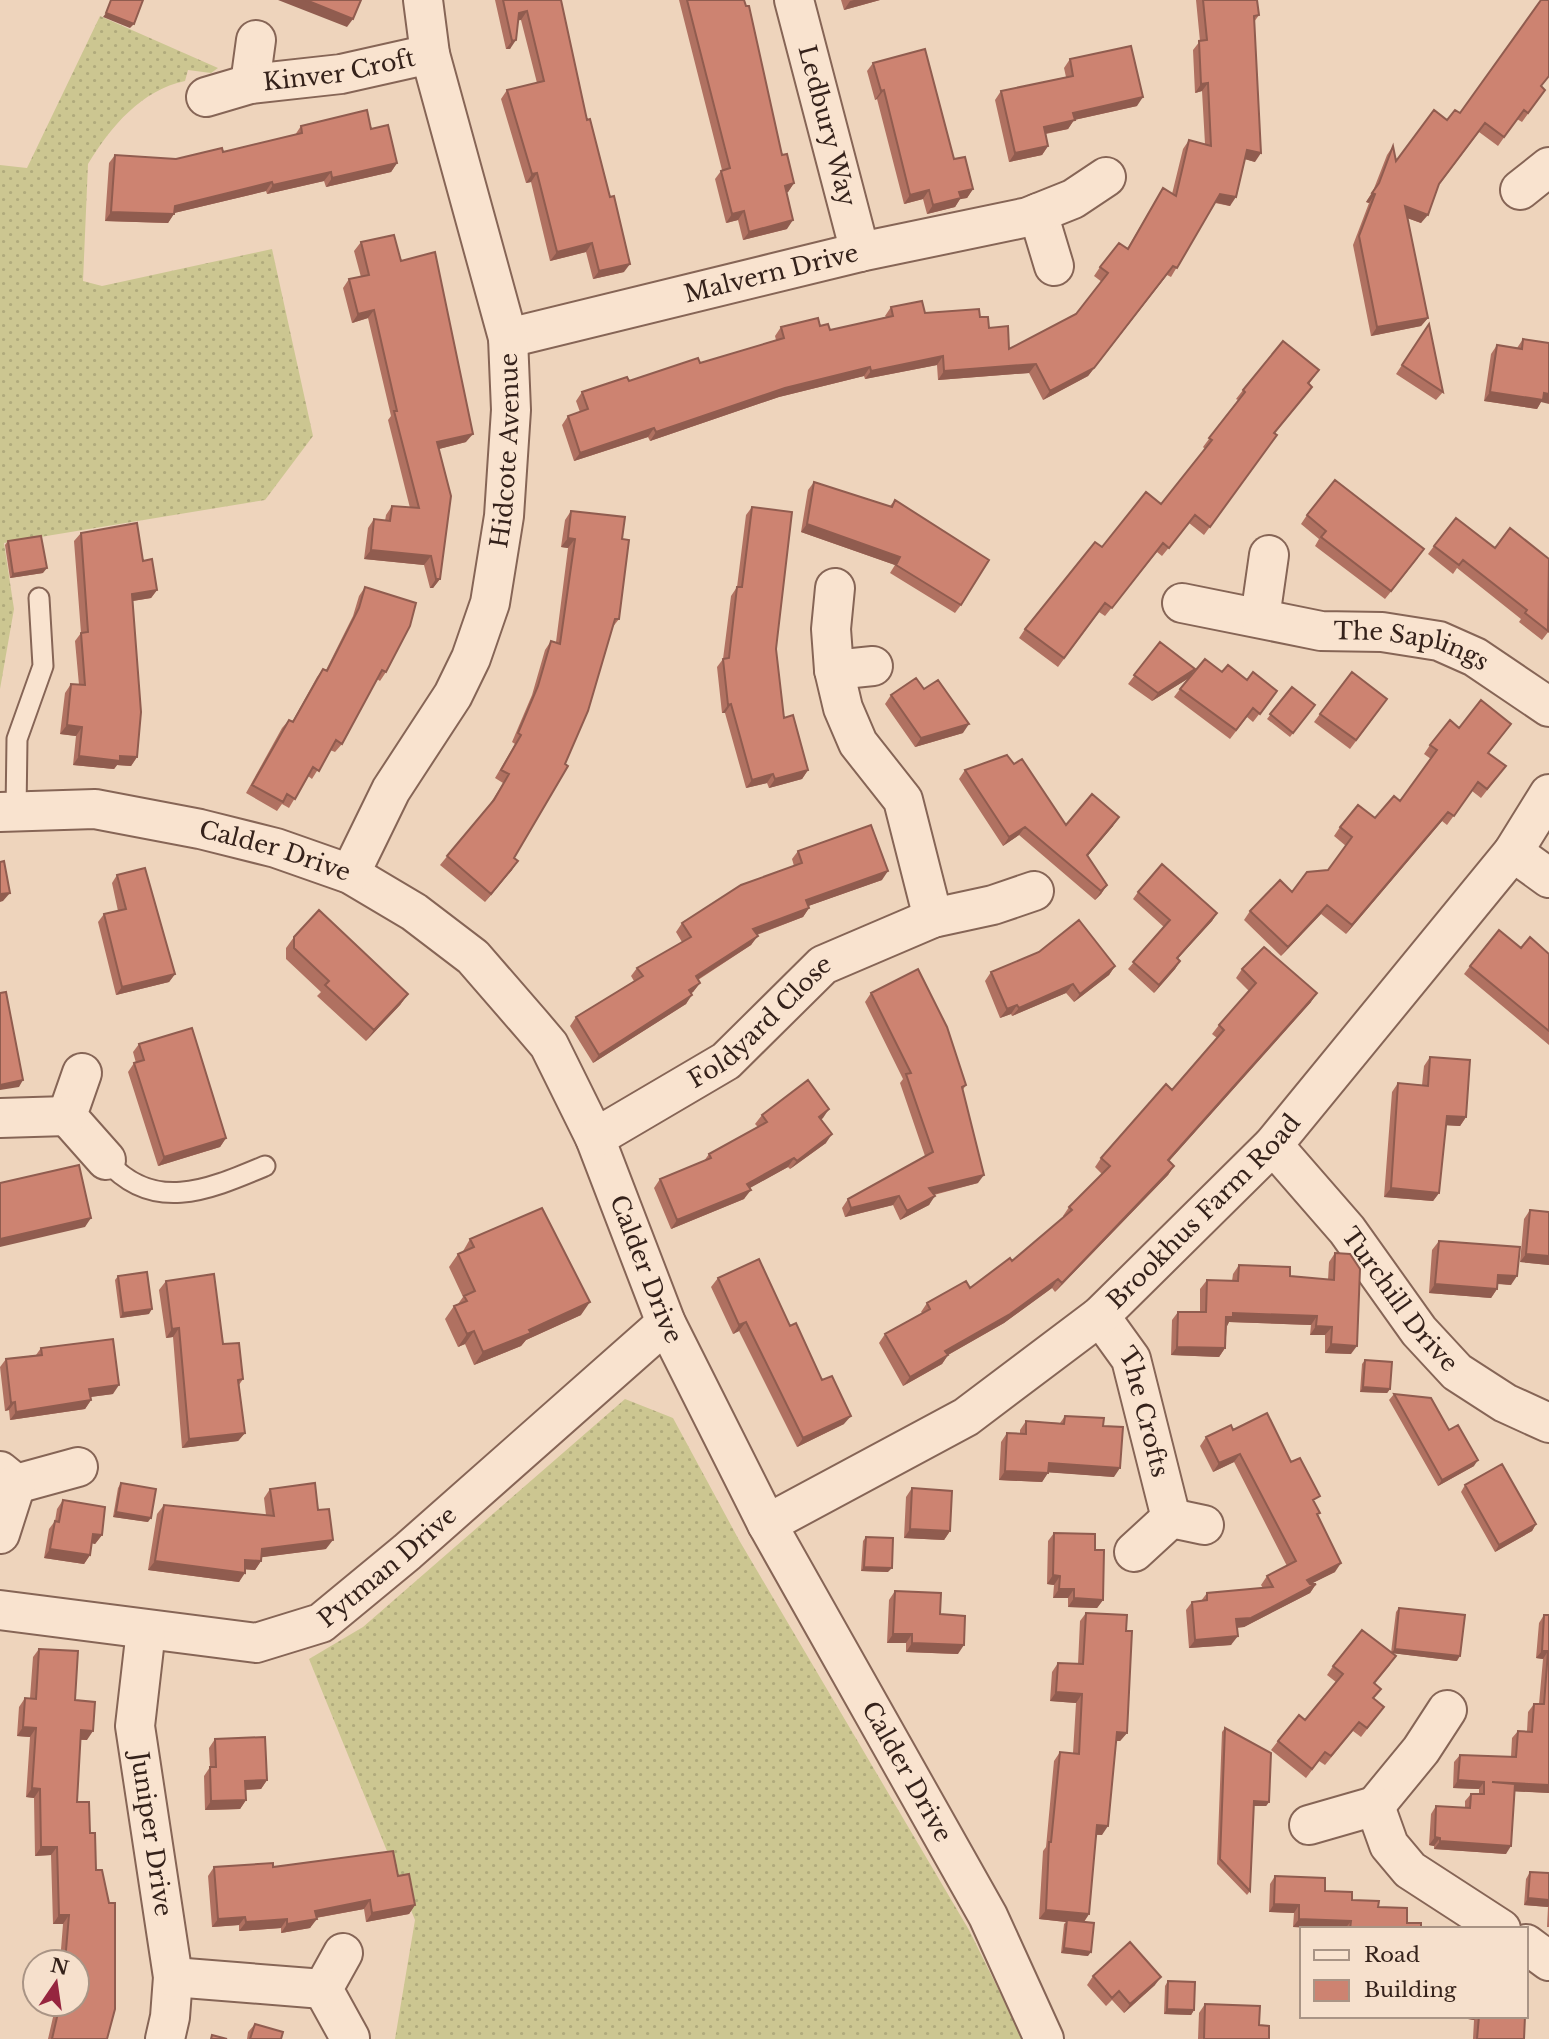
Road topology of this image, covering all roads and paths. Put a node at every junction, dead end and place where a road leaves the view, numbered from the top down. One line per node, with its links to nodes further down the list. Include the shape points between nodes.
1 (423, 0): 4 (street, Hidcote Avenue)
2 (794, 0): 9 (street, Ledbury Way)
3 (256, 40): 5 (street, Kinver Croft)
4 (430, 54): 5 (street, Kinver Croft, via 341,74); 11 (street, Hidcote Avenue)
5 (250, 84): 6 (street, Kinver Croft)
6 (206, 97)
7 (1106, 177): 8 (street, Malvern Drive, via 1073,199)
8 (1038, 213): 9 (street, Malvern Drive); 10 (street)
9 (860, 252): 11 (street, Malvern Drive)
10 (1054, 266)
11 (508, 338): 23 (street, Hidcote Avenue, via 511,410 504,516 490,603 453,695 391,790)
12 (1269, 555): 16 (street)
13 (835, 588): 18 (street)
14 (39, 598): 21 (lane, via 43,666 17,739)
15 (1182, 604): 16 (street, The Saplings)
16 (1260, 618): 19 (street, The Saplings, via 1321,631 1382,632 1439,641 1475,657)
17 (873, 666): 18 (street)
18 (834, 670): 26 (street, via 858,743 903,800)
19 (1549, 707)
20 (1549, 794): 22 (street, Brookhus Farm Road)
21 (8, 812): 23 (street, Calder Drive, via 95,809 276,848)
22 (1513, 852): 24 (street); 31 (street, Brookhus Farm Road)
23 (350, 874): 30 (street, Calder Drive, via 414,912 473,957 549,1045)
24 (1549, 878)
25 (1034, 891): 26 (street, Foldyard Close)
26 (933, 918): 30 (street, Foldyard Close, via 823,965 726,1060)
27 (82, 1073): 28 (street)
28 (67, 1116): 29 (street); 32 (street)
29 (0, 1118)
30 (595, 1138): 35 (street, Calder Drive)
31 (1273, 1145): 34 (street, Brookhus Farm Road); 36 (street, Turchill Drive, via 1347,1230 1419,1331 1457,1372)
32 (106, 1160): 33 (lane, via 119,1175 141,1188 170,1194 216,1186)
33 (265, 1166)
34 (1100, 1316): 39 (street, Brookhus Farm Road, via 966,1417); 41 (street, The Crofts, via 1131,1359 1188,1522)
35 (666, 1323): 39 (street, Calder Drive); 43 (street, Pytman Drive, via 321,1623 256,1643)
36 (1549, 1423)
37 (78, 1467): 38 (street)
38 (8, 1478): 40 (street)
39 (767, 1524): 55 (street, Calder Drive, via 988,1916)
40 (0, 1534)
41 (1134, 1552)
42 (0, 1610): 43 (street, Pytman Drive)
43 (146, 1630): 51 (street, Juniper Drive, via 135,1726)
44 (1447, 1710): 45 (street, via 1421,1750)
45 (1374, 1806): 46 (street); 47 (street, via 1389,1845 1410,1870)
46 (1309, 1825)
47 (1498, 1927)
48 (1528, 1945): 50 (street)
49 (343, 1953): 52 (street)
50 (1549, 1961)
51 (173, 1977): 52 (street); 54 (street, Juniper Drive)
52 (323, 1989): 53 (street)
53 (350, 2038)
54 (165, 2039)
55 (1044, 2039)

